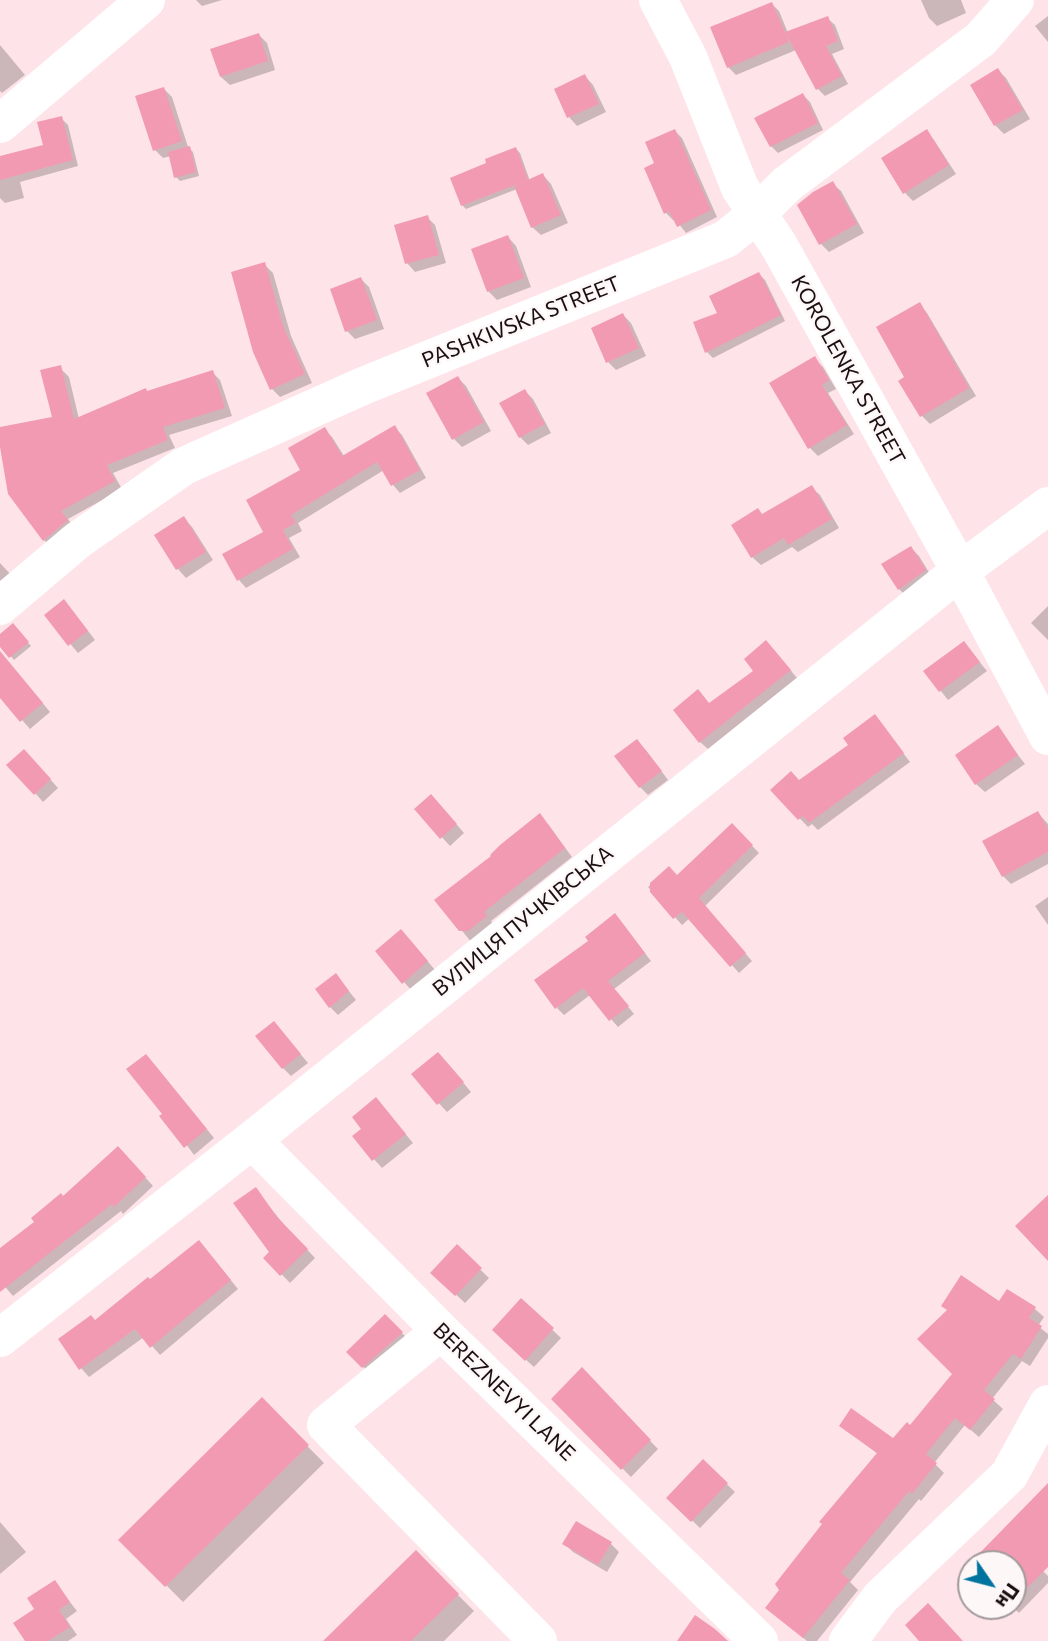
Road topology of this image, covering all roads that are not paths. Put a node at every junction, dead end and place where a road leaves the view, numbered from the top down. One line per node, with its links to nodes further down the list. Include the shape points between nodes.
1 (146, 0): 4 (street)
2 (658, 0): 5 (street, KOROLENKA STREET, via 688,57 740,188)
3 (1015, 0): 5 (street, PASHKIVSKA STREET, via 981,39 787,184)
4 (0, 124)
5 (758, 213): 7 (street, KOROLENKA STREET); 8 (street, PASHKIVSKA STREET, via 726,239 363,386 184,466 78,540)
6 (1048, 506): 7 (street, ВУЛИЦЯ ПУЧКІВСЬКА)
7 (960, 571): 9 (street, KOROLENKA STREET); 10 (street, ВУЛИЦЯ ПУЧКІВСЬКА)
8 (0, 606)
9 (1048, 736)
10 (252, 1140): 11 (street, BEREZNEVYI LANE); 12 (street, ВУЛИЦЯ ПУЧКІВСЬКА)
11 (441, 1331): 14 (street, via 326,1424); 15 (street, BEREZNEVYI LANE)
12 (0, 1338)
13 (1048, 1404): 16 (street, via 1009,1475 880,1598)
14 (538, 1641)
15 (759, 1641)
16 (848, 1641)

